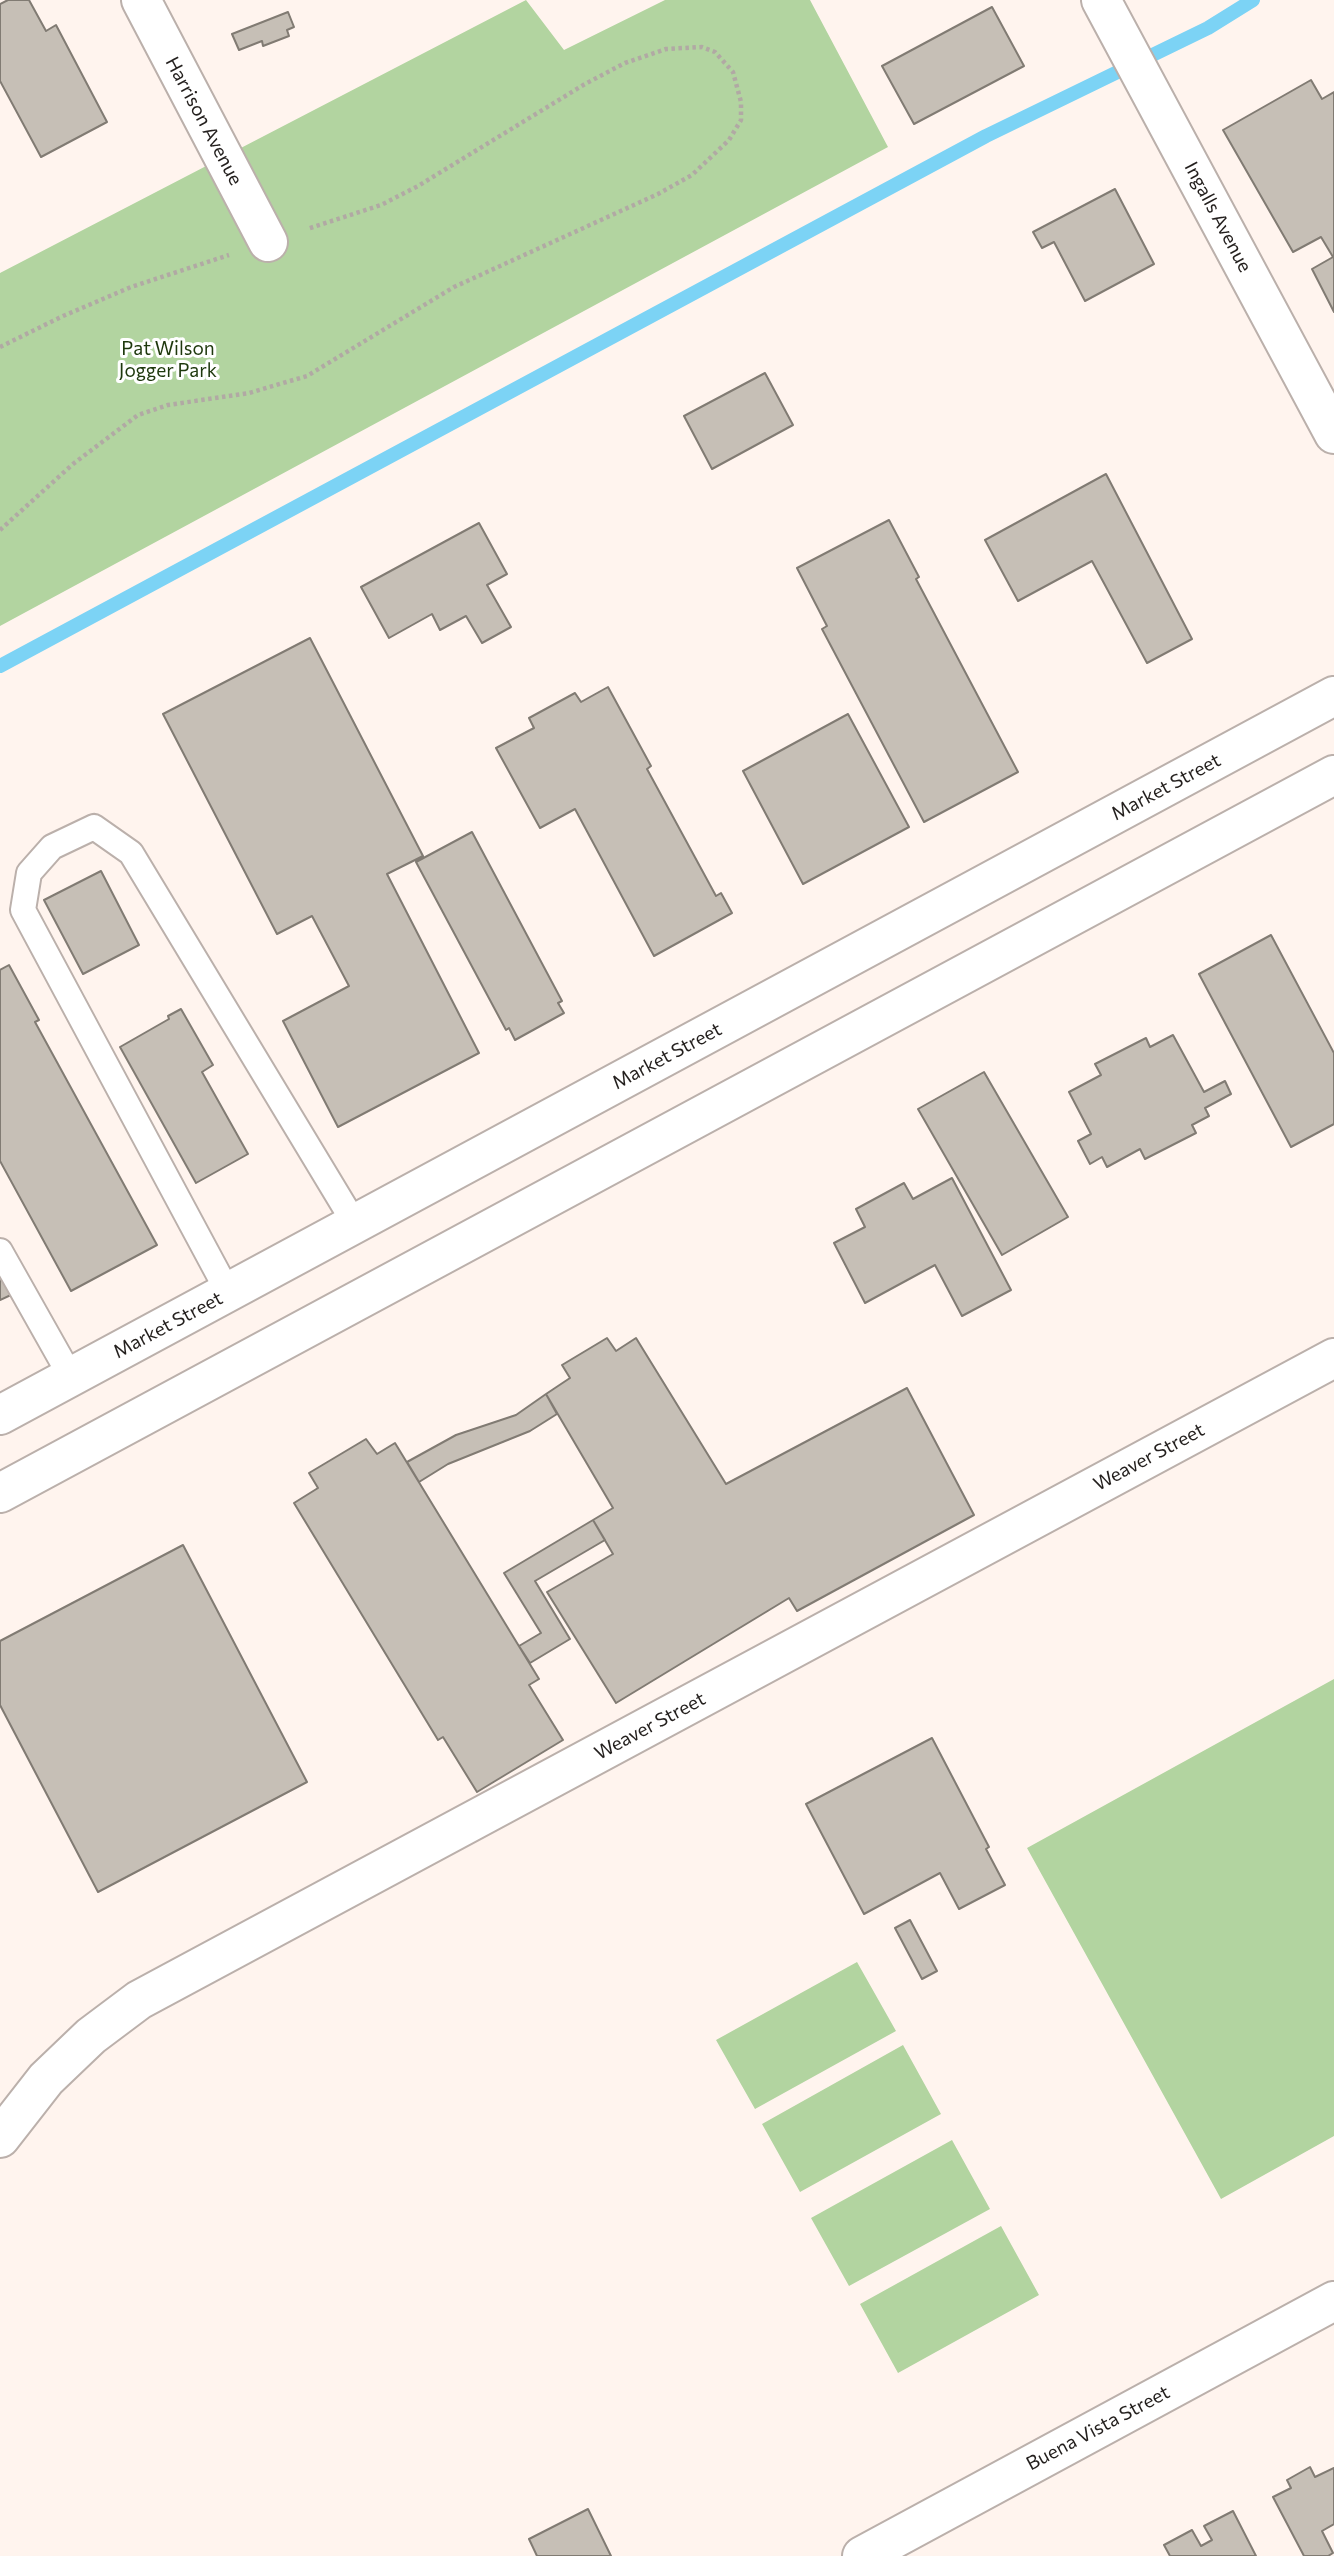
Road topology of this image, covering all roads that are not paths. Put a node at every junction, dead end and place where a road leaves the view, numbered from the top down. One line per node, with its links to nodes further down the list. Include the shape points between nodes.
1 (141, 0): 3 (main road, Harrison Avenue)
2 (1101, 0): 4 (main road, Ingalls Avenue)
3 (268, 242)
4 (1334, 434)
5 (1334, 696): 7 (main road, Market Street)
6 (1334, 775): 13 (main road)
7 (355, 1224): 9 (main road, Market Street); 9 (lane, via 131,853 94,827 52,847 29,873 23,910)
8 (0, 1251): 11 (lane)
9 (228, 1292): 11 (main road, Market Street)
10 (1334, 1358): 14 (main road, Weaver Street, via 139,2000 46,2078)
11 (71, 1377): 12 (main road, Market Street)
12 (0, 1415)
13 (0, 1493)
14 (0, 2138)
15 (1334, 2301): 16 (main road, Buena Vista Street)
16 (922, 2542): 17 (main road, Buena Vista Street)
17 (862, 2556)

